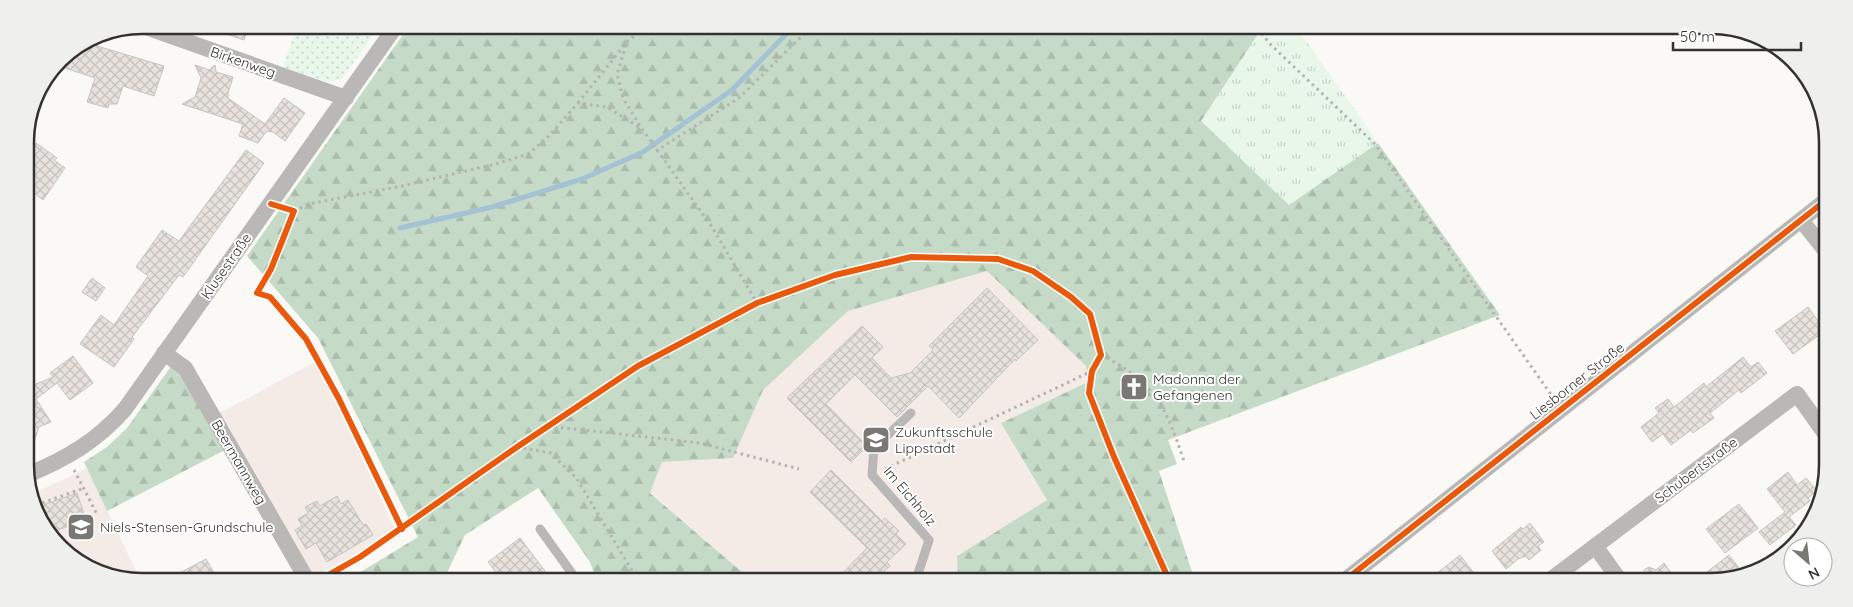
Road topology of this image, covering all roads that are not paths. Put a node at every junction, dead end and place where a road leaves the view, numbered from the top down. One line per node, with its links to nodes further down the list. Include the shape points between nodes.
1 (165, 34): 3 (street, Birkenweg)
2 (390, 34): 3 (street, Klusestraße)
3 (346, 98): 7 (street, Klusestraße)
4 (1819, 206): 5 (street, Liesborner Straße)
5 (1802, 220): 6 (street); 16 (street, Liesborner Straße)
6 (1819, 242)
7 (164, 354): 10 (street, Klusestraße, via 113,423 68,457); 13 (street, Beermannweg, via 185,368)
8 (911, 413): 15 (lane, Im Eichholz, via 874,448 872,475 929,540)
9 (1819, 425): 12 (street, Schubertstraße, via 1797,394)
10 (34, 472)
11 (540, 529): 14 (lane)
12 (1595, 546): 17 (street, Schubertstraße); 18 (street)
13 (303, 573)
14 (572, 573)
15 (918, 573)
16 (1354, 573)
17 (1560, 573)
18 (1614, 573)

